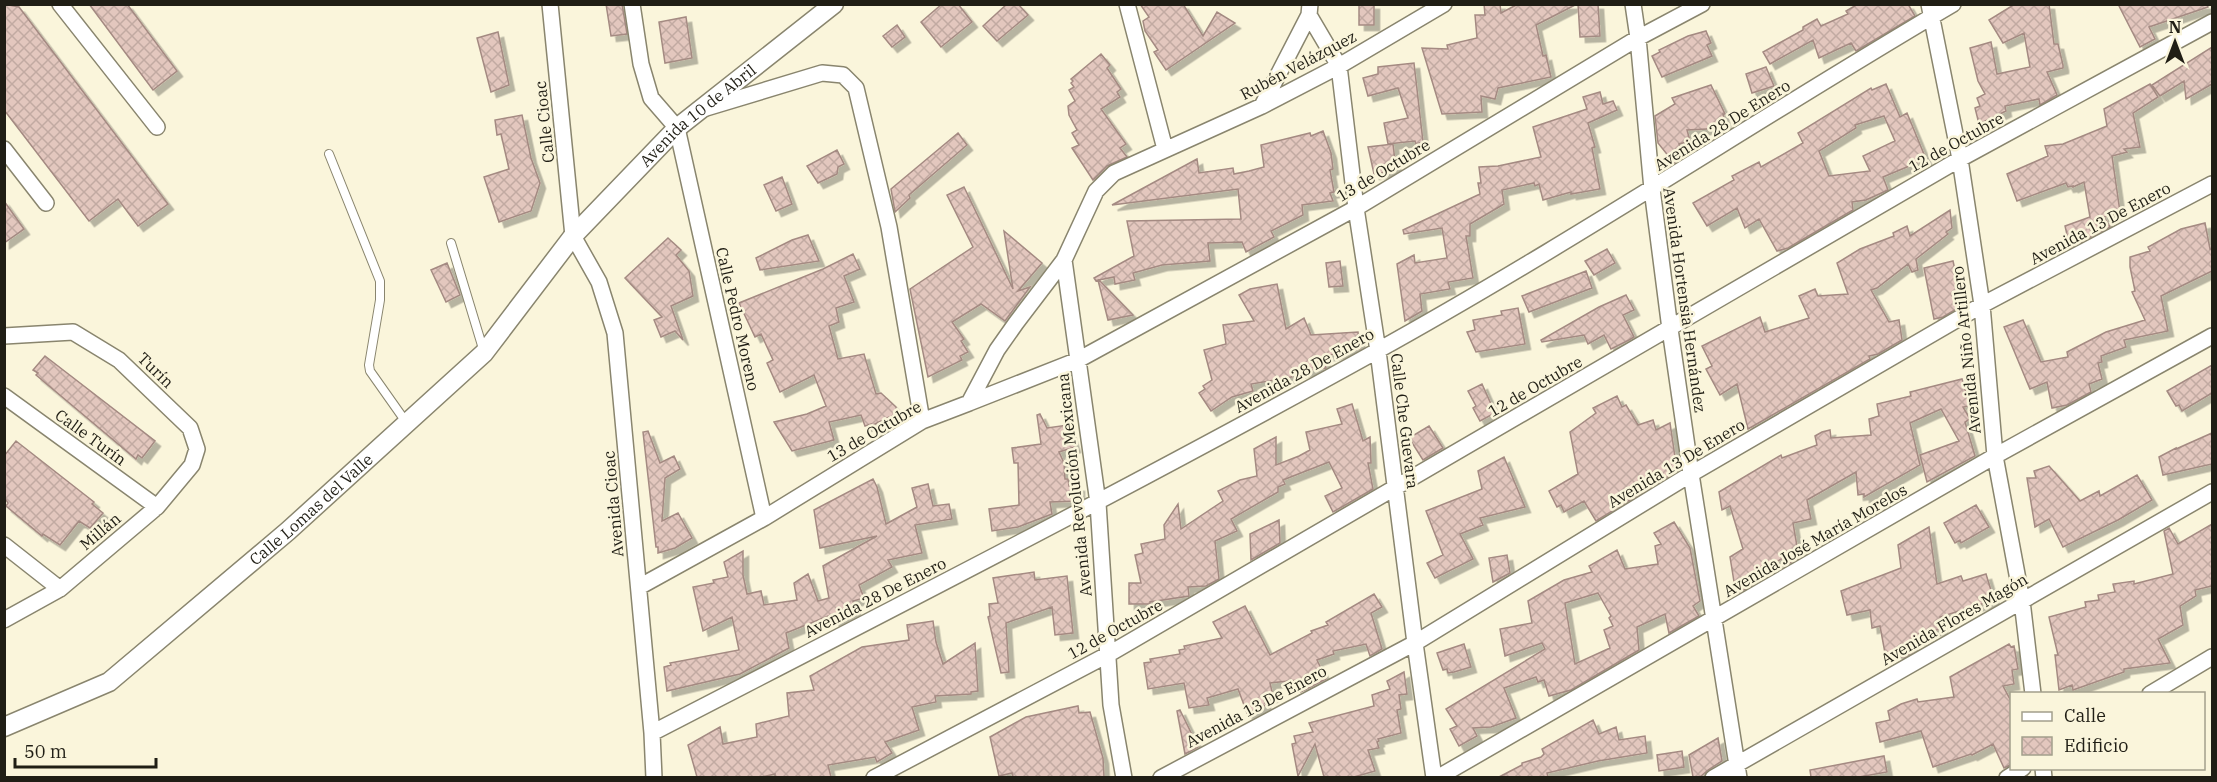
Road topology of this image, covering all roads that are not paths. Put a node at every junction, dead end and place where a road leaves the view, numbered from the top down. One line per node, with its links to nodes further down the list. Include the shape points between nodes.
1 (60, 4): 17 (street)
2 (550, 4): 27 (street, Calle Cioac)
3 (632, 4): 18 (street, via 641,64 651,98)
4 (834, 4): 16 (street, Avenida 10 de Abril)
5 (1127, 4): 20 (street)
6 (1444, 4): 14 (street, Rubén Velázquez)
7 (1633, 4): 13 (street, Avenida Hortensia Hernández)
8 (1702, 4): 13 (street, 13 de Octubre)
9 (1953, 4): 11 (street, Avenida 28 De Enero)
10 (1310, 10): 14 (street, Calle Che Guevara); 15 (street)
11 (1930, 11): 22 (street, Avenida Niño Artillero); 24 (street, Avenida 28 De Enero)
12 (2212, 22): 22 (street, 12 de Octubre)
13 (1638, 38): 24 (street, Avenida Hortensia Hernández); 26 (street, 13 de Octubre)
14 (1339, 66): 15 (street, Rubén Velázquez); 26 (street, Calle Che Guevara)
15 (1262, 106): 20 (street, Rubén Velázquez)
16 (700, 110): 18 (street, Avenida 10 de Abril); 39 (street, via 822,73 843,75 856,88 890,227)
17 (157, 127)
18 (677, 128): 27 (street, Avenida 10 de Abril); 48 (street, Calle Pedro Moreno)
19 (4, 149): 25 (street)
20 (1165, 149): 29 (street, via 1114,173 1096,191)
21 (329, 154): 40 (lane, via 380,281 381,300 370,371)
22 (1960, 159): 30 (street, Avenida Niño Artillero); 31 (street, 12 de Octubre)
23 (2212, 184): 30 (street, Avenida 13 De Enero)
24 (1652, 189): 31 (street, Avenida Hortensia Hernández); 34 (street, Avenida 28 De Enero)
25 (46, 203)
26 (1356, 208): 34 (street, Calle Che Guevara); 36 (street, 13 de Octubre)
27 (573, 236): 35 (street, Calle Lomas del Valle); 50 (street, Avenida Cioac, via 599,282 615,333)
28 (451, 243): 35 (lane)
29 (1064, 260): 36 (street, Avenida Revolución Mexicana); 38 (street, via 997,350)
30 (1982, 305): 42 (street, Avenida Niño Artillero); 43 (street, Avenida 13 De Enero)
31 (1670, 329): 43 (street, Avenida Hortensia Hernández); 44 (street, 12 de Octubre)
32 (4, 336): 41 (street, Turín, via 73,332 119,360 190,428)
33 (2212, 336): 42 (street, Avenida José María Morelos)
34 (1378, 351): 44 (street, Calle Che Guevara); 46 (street, Avenida 28 De Enero)
35 (484, 353): 40 (street, Calle Lomas del Valle)
36 (1078, 360): 38 (street, 13 de Octubre); 46 (street, Avenida Revolución Mexicana)
37 (4, 396): 47 (street, Calle Turín)
38 (969, 403): 39 (street, 13 de Octubre)
39 (922, 422): 48 (street, 13 de Octubre)
40 (407, 424): 60 (street, Calle Lomas del Valle, via 288,531 109,682)
41 (197, 449): 47 (street, Millán, via 192,465)
42 (1995, 456): 52 (street, Avenida Niño Artillero); 53 (street, Avenida José María Morelos)
43 (1691, 474): 53 (street, Avenida Hortensia Hernández); 55 (street, Avenida 13 De Enero)
44 (1395, 488): 55 (street, Calle Che Guevara); 56 (street, 12 de Octubre)
45 (2212, 492): 52 (street, Avenida Flores Magón)
46 (1098, 502): 56 (street, Avenida Revolución Mexicana); 61 (street, Avenida 28 De Enero)
47 (157, 507): 51 (street, Millán)
48 (764, 518): 50 (street, 13 de Octubre)
49 (4, 544): 51 (street)
50 (639, 587): 61 (street, Avenida Cioac)
51 (60, 589): 54 (street, Millán)
52 (2022, 601): 58 (street, Avenida Niño Artillero); 62 (street, Avenida Flores Magón)
53 (1715, 618): 62 (street, Avenida Hortensia Hernández); 67 (street, Avenida José María Morelos)
54 (4, 620)
55 (1414, 643): 66 (street, Avenida 13 De Enero); 67 (street, Calle Che Guevara)
56 (1109, 654): 64 (street, 12 de Octubre); 65 (street, Avenida Revolución Mexicana, via 1111,705)
57 (2212, 657): 59 (street)
58 (2033, 692)
59 (2152, 692)
60 (4, 727)
61 (652, 733): 63 (street, Avenida Cioac)
62 (1738, 770): 68 (street, Avenida Flores Magón)
63 (654, 777)
64 (874, 777)
65 (1124, 777)
66 (1161, 777)
67 (1435, 777)
68 (1713, 777)

